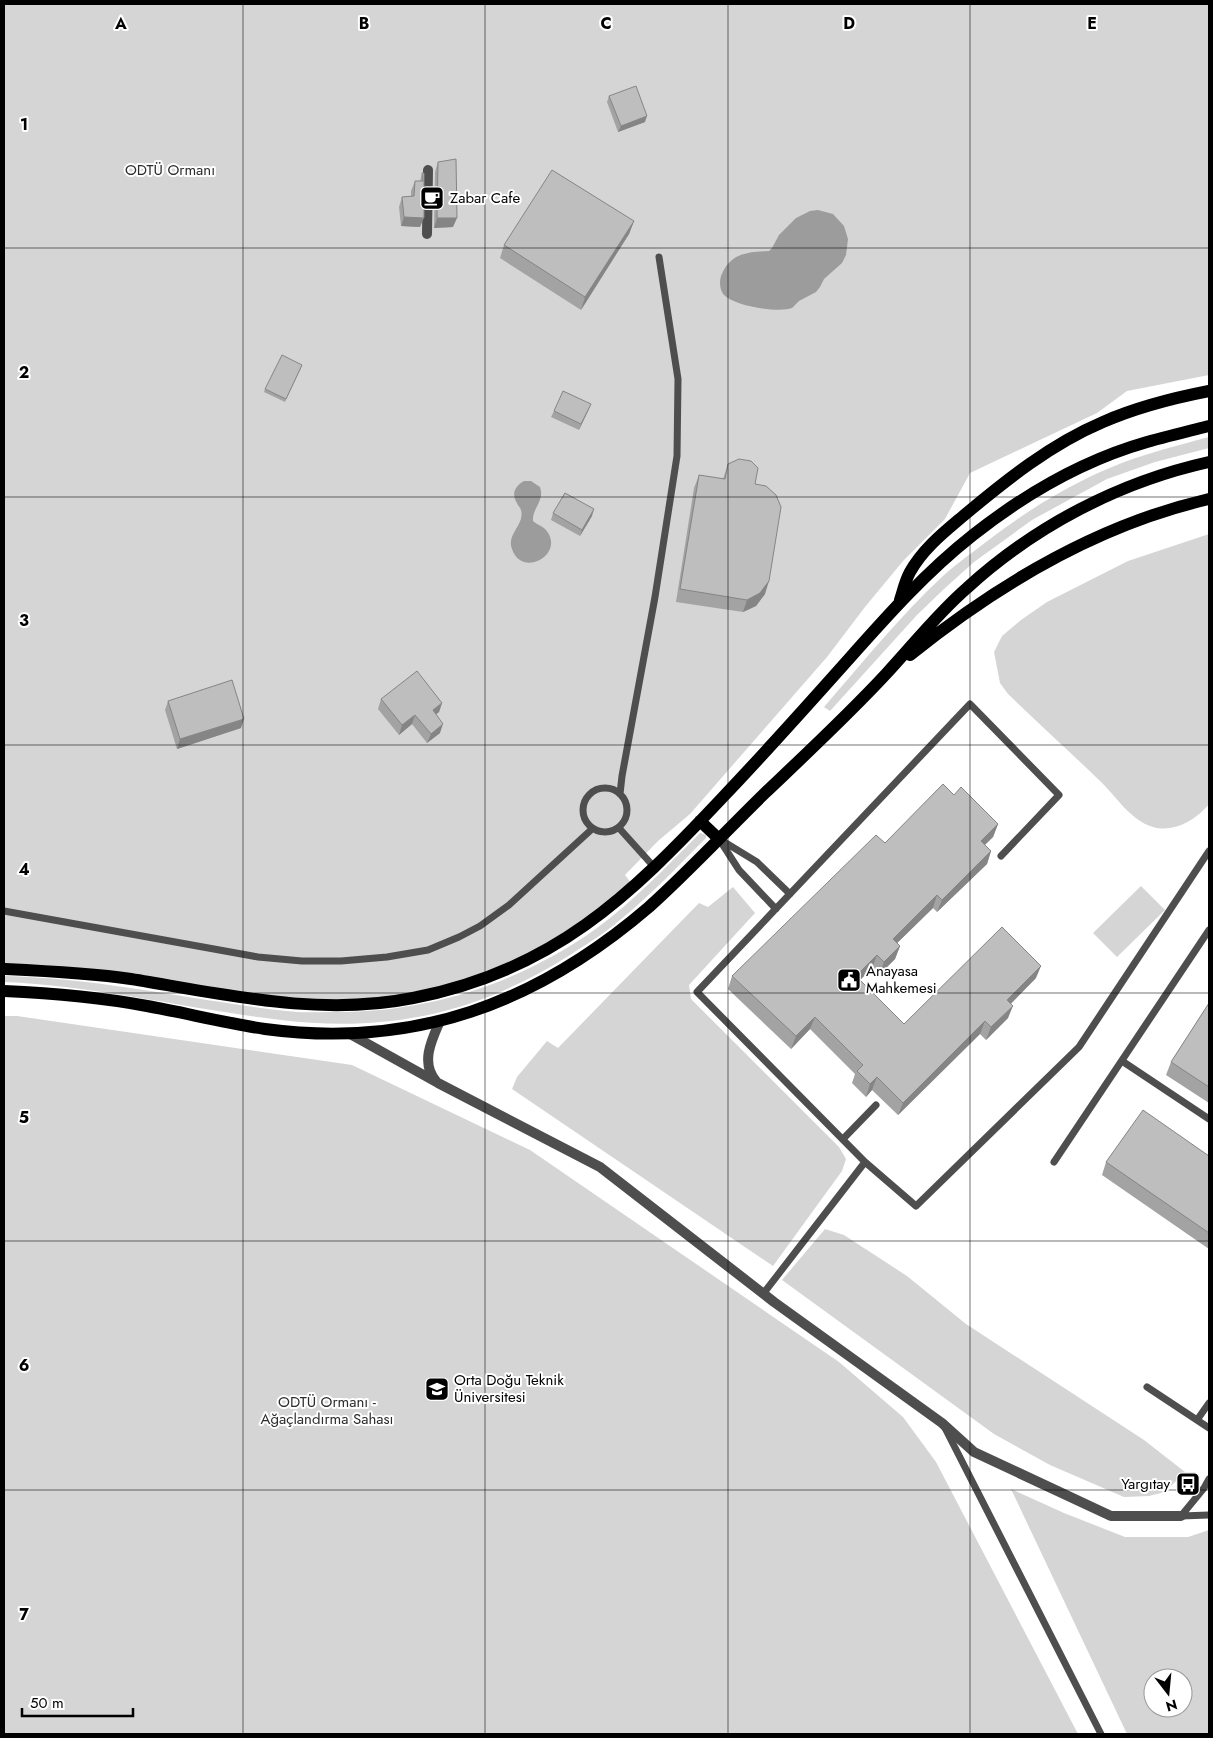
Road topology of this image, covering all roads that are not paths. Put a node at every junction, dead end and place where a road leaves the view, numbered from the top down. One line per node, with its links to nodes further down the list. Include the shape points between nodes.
1 (428, 170): 2 (street)
2 (427, 234)
3 (660, 257): 10 (lane, via 678,379 677,456 655,597)
4 (1209, 391): 8 (main road, via 1178,397 1104,422 1063,441 1030,463 934,542 910,573)
5 (1209, 426): 8 (main road, via 1109,455 1041,488 974,534)
6 (1209, 462): 9 (main road, via 1128,486 1034,536 967,588)
7 (1209, 499): 9 (main road, via 1122,527 1030,572)
8 (899, 603): 11 (main road)
9 (887, 673): 14 (main road)
10 (618, 792): 12 (lane, via 628,807 625,822); 13 (lane, via 596,789 586,799 583,815)
11 (700, 822): 14 (main road); 17 (main road)
12 (620, 828): 13 (lane, via 606,833); 17 (lane)
13 (592, 829): 20 (lane, via 510,905 480,926 428,950 387,957 321,961 258,957)
14 (719, 839): 18 (lane, via 757,862); 19 (lane, via 738,870); 24 (main road, via 635,920 591,951 491,1006)
15 (1209, 851): 31 (lane, via 1079,1047 916,1206)
16 (1001, 856): 18 (lane, via 1059,795 970,704)
17 (655, 868): 22 (main road, via 594,920 524,963 459,987 390,1002 302,1005 120,978)
18 (790, 894): 19 (lane)
19 (776, 909): 30 (lane, via 698,992)
20 (4, 910)
21 (1209, 930): 26 (lane)
22 (4, 969)
23 (4, 991): 25 (main road, via 111,1000 265,1029)
24 (440, 1021): 25 (main road); 27 (street, via 428,1057 431,1076)
25 (350, 1034): 27 (street)
26 (1122, 1061): 29 (lane); 32 (lane)
27 (438, 1083): 33 (street, via 600,1167)
28 (876, 1104): 30 (lane)
29 (1209, 1119)
30 (843, 1139): 31 (lane)
31 (866, 1162): 33 (lane)
32 (1054, 1162)
33 (763, 1294): 37 (street)
34 (1147, 1387): 36 (lane)
35 (1209, 1403): 36 (lane)
36 (1197, 1420): 38 (lane)
37 (942, 1423): 41 (street, via 974,1452 1111,1516); 42 (lane)
38 (1209, 1428)
39 (1209, 1479): 41 (lane)
40 (1209, 1515): 41 (lane)
41 (1181, 1516)
42 (1101, 1734)

